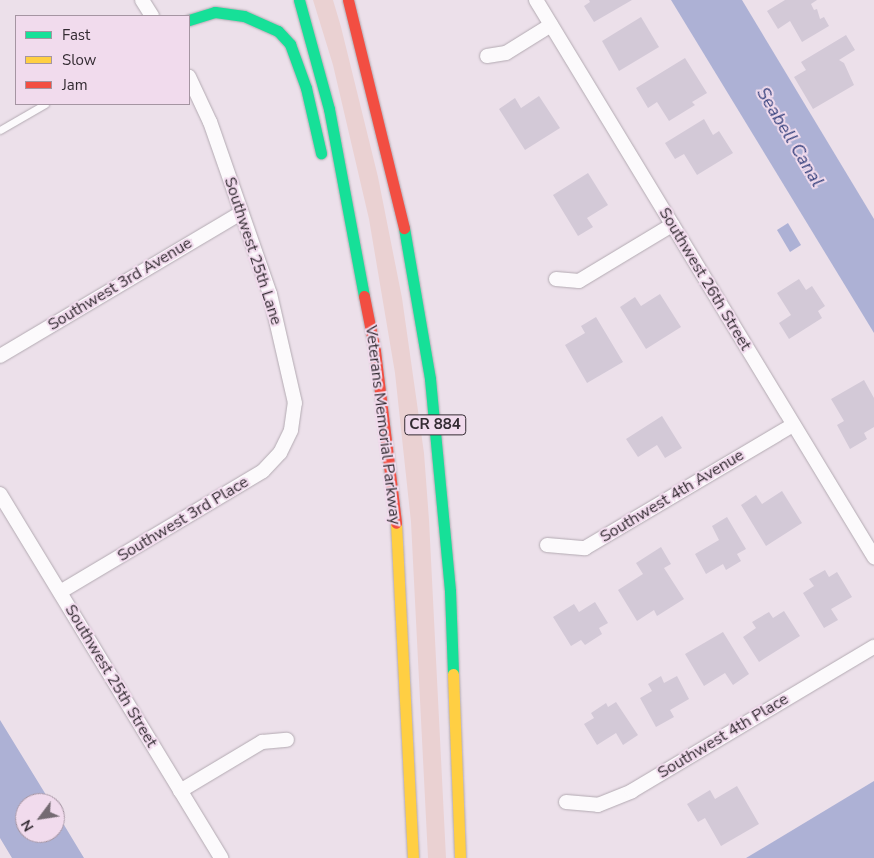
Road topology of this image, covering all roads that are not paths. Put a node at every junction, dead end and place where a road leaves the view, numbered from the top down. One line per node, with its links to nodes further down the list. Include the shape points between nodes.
1 (142, 0): 6 (street)
2 (214, 0): 7 (highway)
3 (299, 0): 23 (highway, Veterans Memorial Parkway / CR 884, via 329,109 352,221 375,351)
4 (348, 0): 33 (highway, CR 884, via 403,222 430,380 450,591)
5 (536, 0): 9 (street, Southwest 26th Street)
6 (151, 15)
7 (190, 18)
8 (190, 19): 14 (highway, via 215,12 244,16 278,31 290,44 306,88)
9 (551, 25): 10 (street, via 506,53); 16 (street, Southwest 26th Street)
10 (487, 56)
11 (190, 79): 15 (street, Southwest 25th Lane, via 210,122)
12 (43, 105): 13 (lane)
13 (0, 130)
14 (323, 162)
15 (240, 213): 18 (street, Southwest 3rd Avenue); 20 (street, Southwest 25th Lane, via 270,294 291,376 296,403)
16 (672, 224): 17 (street, via 579,281); 19 (street, Southwest 26th Street)
17 (556, 279)
18 (0, 356)
19 (793, 425): 24 (street, Southwest 4th Avenue, via 585,548); 25 (street, Southwest 26th Street)
20 (291, 430): 26 (street, Southwest 3rd Place, via 280,452 263,471)
21 (375, 453): 23 (highway)
22 (0, 494): 26 (street, Southwest 25th Street)
23 (397, 532): 32 (highway, Veterans Memorial Parkway / CR 884)
24 (547, 544)
25 (874, 557)
26 (60, 592): 29 (street, Southwest 25th Street)
27 (874, 646): 30 (street, Southwest 4th Place, via 632,791 598,805)
28 (287, 740): 29 (street, via 262,742)
29 (180, 791): 31 (street, Southwest 25th Street)
30 (566, 802)
31 (222, 858)
32 (413, 858)
33 (460, 858)

